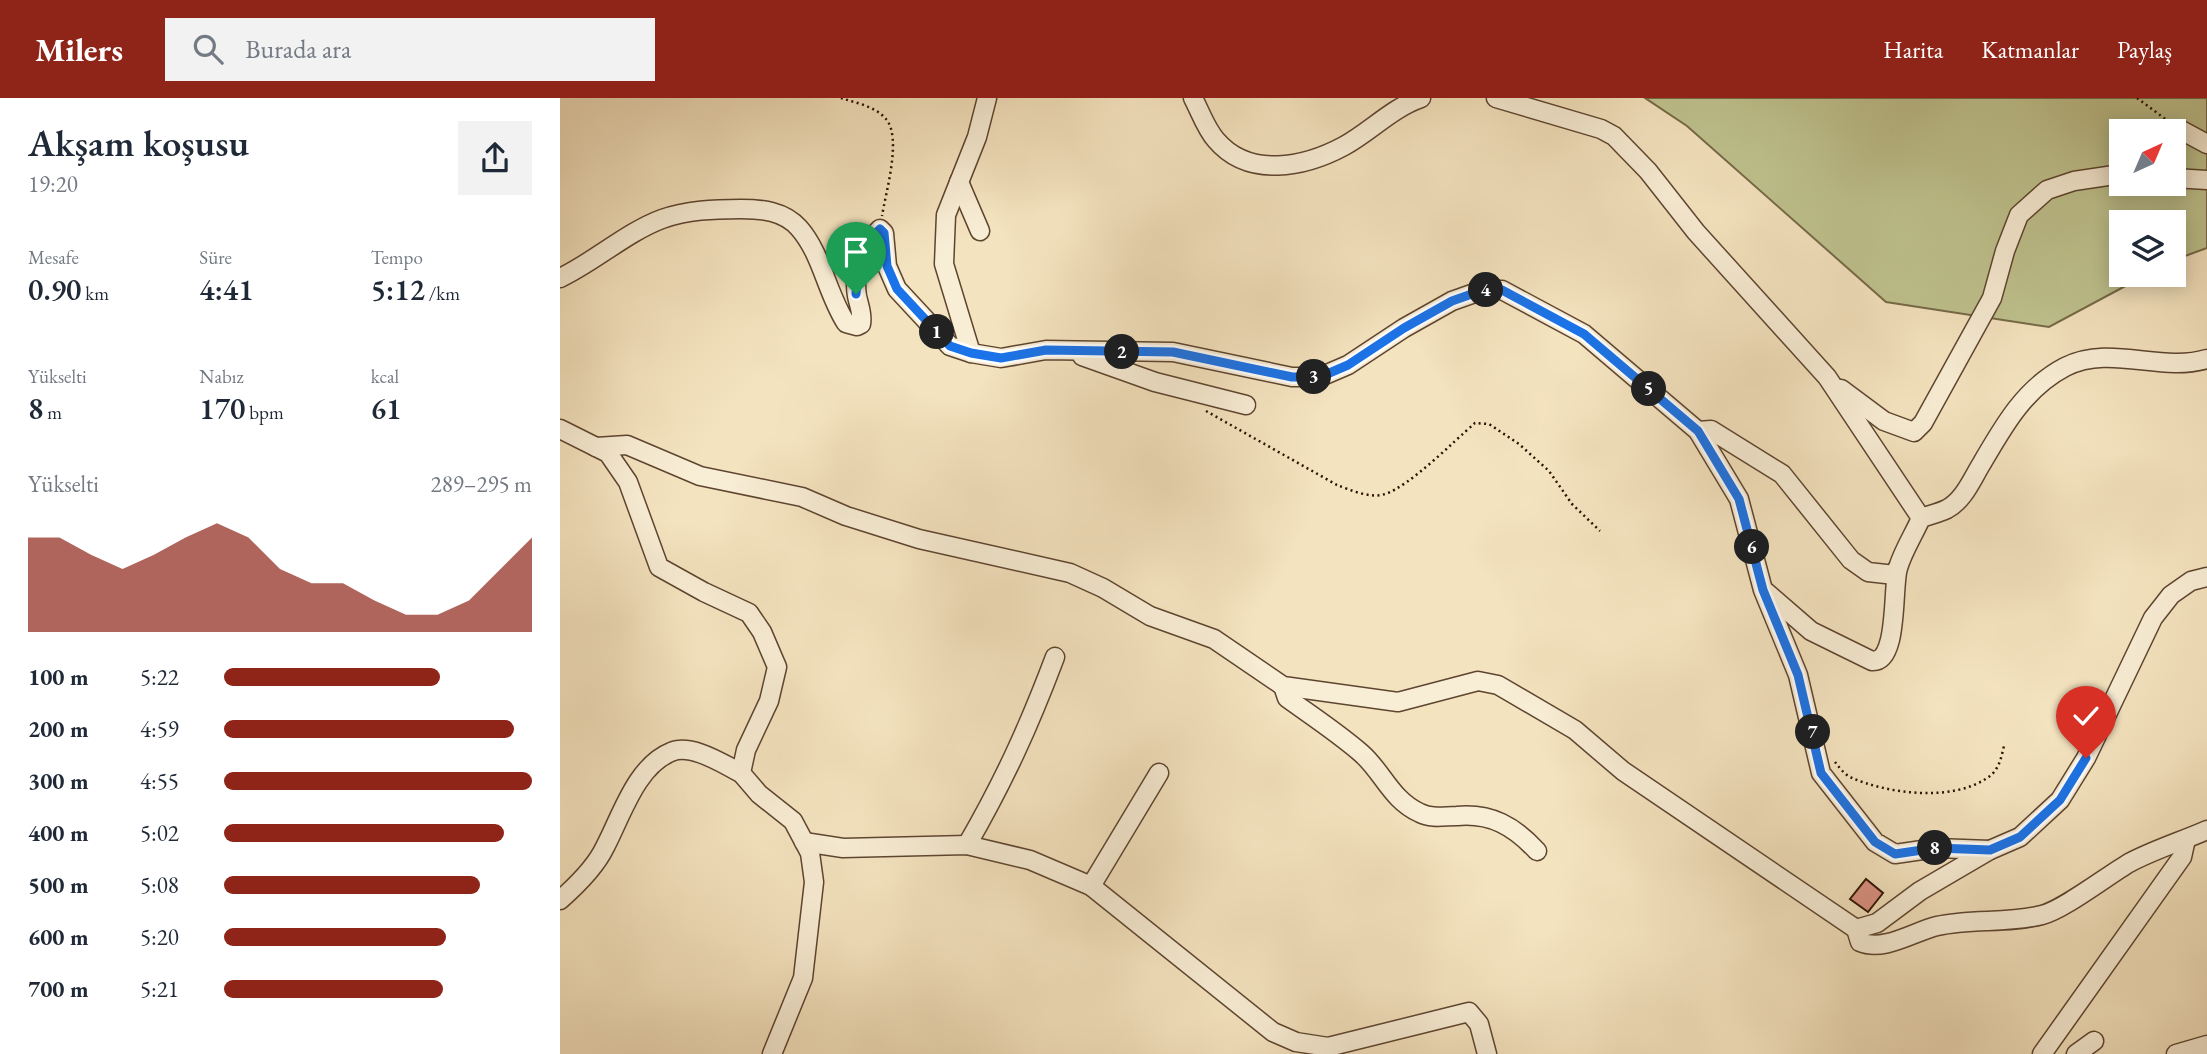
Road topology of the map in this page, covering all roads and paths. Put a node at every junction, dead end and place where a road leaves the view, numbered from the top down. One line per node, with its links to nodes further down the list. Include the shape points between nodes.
1 (841, 98): 14 (path, via 871,107 887,120 894,141)
2 (987, 98): 13 (street)
3 (1193, 98): 4 (street, via 1216,140 1240,160 1278,167 1303,164 1345,146 1406,103)
4 (1421, 98)
5 (1496, 98): 20 (street, via 1614,136)
6 (2137, 98): 7 (path)
7 (2166, 119)
8 (2186, 133): 9 (street)
9 (2207, 144)
10 (2109, 176): 20 (street, via 2047,190 2019,215 1992,299 1914,432 1884,421)
11 (2186, 179): 12 (street)
12 (2207, 180)
13 (959, 182): 15 (street); 18 (street, via 946,215 944,264)
14 (880, 229): 16 (street, via 867,241 858,268 856,294 862,318 857,326 846,323 837,309 799,227 780,213 757,209 704,209 661,219); 18 (street, via 897,289 950,346)
15 (980, 231)
16 (560, 278)
17 (1065, 351): 18 (street, via 1001,358); 21 (street, via 1155,382); 24 (street, via 1173,352 1292,377 1320,377 1348,365 1452,301 1483,290 1502,290 1584,334)
18 (971, 353)
19 (2207, 359): 26 (street, via 2168,364 2092,357 2065,367 2022,401 1962,496 1948,509)
20 (1830, 381): 26 (street)
21 (1246, 405)
22 (1200, 408): 27 (path, via 1337,485 1383,495 1404,484 1475,423 1489,424 1549,471 1572,504)
23 (560, 429): 25 (street)
24 (1698, 431): 28 (street, via 1712,430 1782,474 1851,560 1868,572 1895,575); 30 (street, via 1739,499)
25 (596, 447): 32 (street, via 627,445 700,476 802,497 846,516 978,555 1070,573 1150,616 1214,639); 35 (street, via 608,453 628,482 659,567 749,612 762,632 777,667)
26 (1921, 518): 28 (street)
27 (1600, 531)
28 (1898, 569): 30 (street, via 1890,644 1876,662 1811,631)
29 (2207, 577): 41 (street, via 2191,581 2171,595 2154,618 2086,758 2060,800 2020,837)
30 (1763, 590): 33 (street, via 1798,675)
31 (1055, 657): 40 (street, via 1027,733)
32 (1283, 686): 42 (street, via 1287,698 1378,769 1391,793 1406,805 1438,818 1493,818); 45 (street, via 1398,702 1478,681 1497,685 1575,730 1623,771)
33 (1815, 742): 34 (path, via 1848,776 1900,792 1935,793 1988,778 2000,765); 41 (street, via 1821,773 1875,842 1895,854 1936,848)
34 (2004, 746)
35 (741, 772): 39 (street, via 759,794 793,821); 44 (street, via 693,751 671,751 646,771 626,801 604,850)
36 (1159, 773): 43 (street)
37 (2207, 830): 38 (street)
38 (2186, 839): 45 (street, via 2132,862 2045,915 2005,923 1969,921 1935,927 1870,946 1860,942); 51 (street, via 2182,857)
39 (804, 842): 40 (street, via 844,848); 49 (street, via 814,882 803,978)
40 (967, 845): 43 (street, via 1030,860)
41 (1990, 850): 45 (street, via 1920,891 1877,923)
42 (1537, 851)
43 (1091, 887): 48 (street, via 1273,1032)
44 (560, 900)
45 (1856, 929)
46 (2094, 1041): 52 (street)
47 (2207, 1045): 53 (street)
48 (1327, 1051): 50 (street, via 1469,1012 1479,1024)
49 (772, 1054)
50 (1487, 1054)
51 (2042, 1054)
52 (2076, 1054)
53 (2176, 1054)

